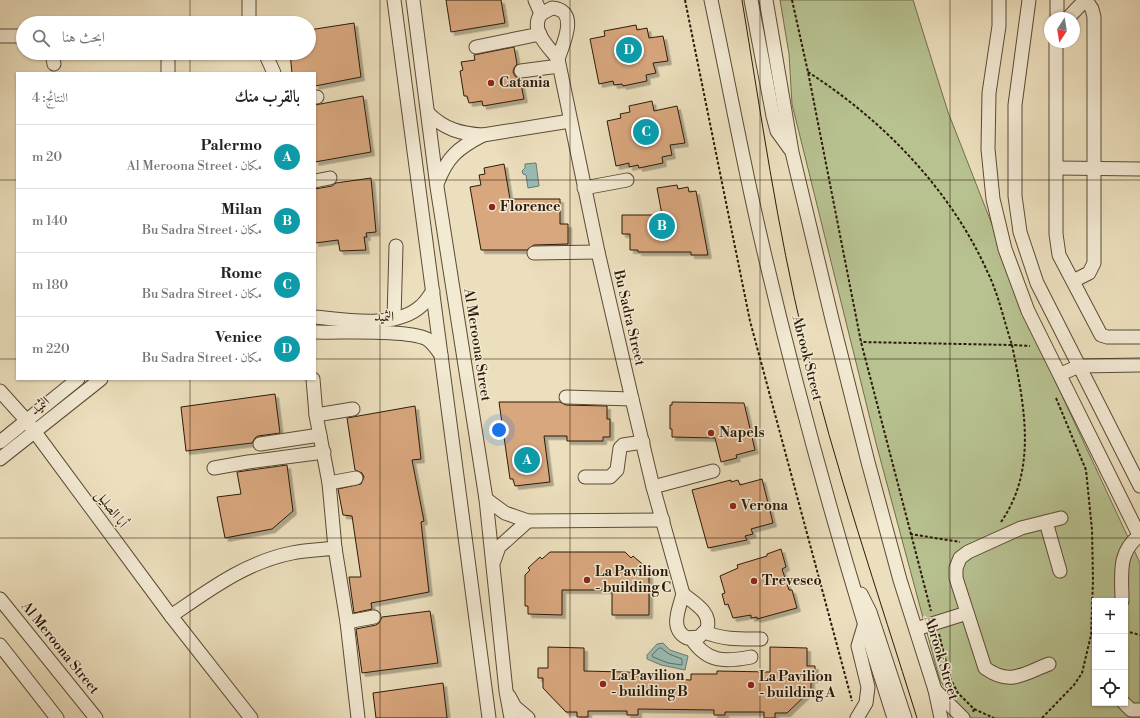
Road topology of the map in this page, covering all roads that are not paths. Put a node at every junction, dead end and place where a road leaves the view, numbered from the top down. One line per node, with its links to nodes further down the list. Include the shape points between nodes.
1 (249, 0): 16 (street)
2 (394, 0): 44 (street)
3 (413, 0): 28 (street, Al Meroona Street)
4 (534, 0): 15 (street)
5 (711, 0): 86 (street, Abrook Street, via 762,241 801,403)
6 (751, 0): 31 (street, via 777,131)
7 (766, 0): 31 (street, Abrook Street)
8 (999, 0): 52 (street, via 989,93 988,149 993,199 1019,292)
9 (1029, 0): 51 (street, via 1015,105 1014,172 1017,214 1030,266)
10 (1057, 0): 13 (street)
11 (1086, 0): 14 (street); 33 (street, via 1094,17)
12 (562, 4): 15 (street, Bu Sadra Street); 24 (street, Bu Sadra Street, via 569,26)
13 (1058, 12)
14 (1074, 12)
15 (541, 14): 17 (street, via 537,25)
16 (249, 16)
17 (540, 34): 20 (street); 24 (street, Bu Sadra Street)
18 (0, 36): 19 (street)
19 (16, 36)
20 (476, 47)
21 (1056, 48): 32 (street)
22 (168, 60): 26 (street)
23 (268, 60): 27 (street)
24 (558, 62): 25 (street); 29 (street, Bu Sadra Street)
25 (521, 71)
26 (168, 72)
27 (274, 72)
28 (428, 113): 30 (street, via 453,131); 38 (street, Al Meroona Street)
29 (570, 122): 30 (street); 39 (street, Bu Sadra Street)
30 (483, 135): 38 (street, via 463,146 448,160)
31 (792, 152): 95 (street, Abrook Street, via 868,462)
32 (1057, 168): 33 (street); 43 (street, via 1056,234 1059,255)
33 (1094, 168): 34 (street); 43 (street, via 1094,263 1089,273)
34 (1140, 169)
35 (330, 178): 37 (street)
36 (627, 180): 39 (street)
37 (316, 181)
38 (437, 187): 77 (street, Al Meroona Street)
39 (584, 188): 41 (street, Bu Sadra Street)
40 (396, 246): 46 (street)
41 (598, 252): 42 (street); 58 (street, Bu Sadra Street)
42 (534, 254)
43 (1073, 281): 48 (street, via 1101,335)
44 (433, 291): 46 (street, الثميد, via 421,306); 49 (street)
45 (316, 317): 46 (street, الثميد, via 370,321)
46 (394, 319)
47 (316, 332): 49 (street, الثميد, via 420,336 434,344)
48 (1140, 338)
49 (442, 357): 112 (street)
50 (1140, 365): 51 (street)
51 (1079, 366): 52 (street); 69 (street)
52 (1061, 374): 82 (street)
53 (77, 380): 61 (street, الثميد)
54 (100, 380): 62 (street, الثميد)
55 (313, 380): 60 (street)
56 (0, 391): 61 (street, أبا الصليل)
57 (566, 398): 58 (street)
58 (632, 399): 65 (street, Bu Sadra Street)
59 (352, 409): 60 (street)
60 (316, 415): 63 (street)
61 (26, 420): 62 (street, أبا الصليل); 64 (street, الثميد)
62 (34, 432): 68 (street, الثميد); 91 (street, أبا الصليل)
63 (320, 435): 66 (street); 67 (street)
64 (0, 442)
65 (642, 442): 72 (street, via 623,445 620,448 617,470 610,477); 76 (street, Bu Sadra Street)
66 (260, 444)
67 (324, 452): 70 (street); 74 (street)
68 (0, 459)
69 (1134, 462): 75 (street)
70 (214, 468)
71 (713, 470): 76 (street)
72 (585, 477)
73 (356, 478): 74 (street)
74 (329, 483): 83 (street)
75 (1140, 486)
76 (653, 487): 79 (street, Bu Sadra Street)
77 (486, 498): 80 (street, via 504,513); 84 (street, Al Meroona Street)
78 (1061, 518): 81 (street)
79 (663, 520): 80 (street); 87 (street, Bu Sadra Street)
80 (528, 521): 84 (street, via 499,547)
81 (1046, 522): 85 (street); 90 (street, via 1021,528 960,558 956,578)
82 (1140, 536): 88 (street, via 1130,543 1124,556)
83 (335, 548): 91 (street, via 293,553 246,568 214,586); 93 (street)
84 (493, 562): 102 (street, Al Meroona Street)
85 (1060, 571)
86 (850, 578): 94 (street, Abrook Street); 116 (street, via 870,612)
87 (683, 594): 96 (street, via 706,614 708,625); 97 (street, Bu Sadra Street, via 676,626 683,636)
88 (1122, 598)
89 (0, 599): 109 (street, Al Meroona Street)
90 (967, 613): 95 (street); 101 (street, via 985,668 997,677 1010,678)
91 (171, 616): 110 (street, أبا الصليل)
92 (374, 617): 93 (street)
93 (347, 622): 111 (street)
94 (864, 626): 106 (street, via 858,646 868,687 866,703); 115 (street, Abrook Street)
95 (916, 629): 103 (street, Abrook Street)
96 (705, 632): 97 (street, via 699,637); 98 (street, via 727,638)
97 (691, 638): 100 (street, Bu Sadra Street, via 704,654 717,659 735,660)
98 (761, 638)
99 (0, 645): 108 (street)
100 (751, 657)
101 (1049, 664)
102 (506, 690): 113 (street, Al Meroona Street); 114 (street, via 515,707)
103 (935, 690): 107 (street); 117 (street, Abrook Street)
104 (1127, 706): 105 (street, via 1131,710)
105 (1140, 710)
106 (859, 715)
107 (967, 716)
108 (56, 718)
109 (96, 718)
110 (251, 718)
111 (358, 718)
112 (489, 718)
113 (511, 718)
114 (528, 718)
115 (894, 718)
116 (906, 718)
117 (942, 718)

